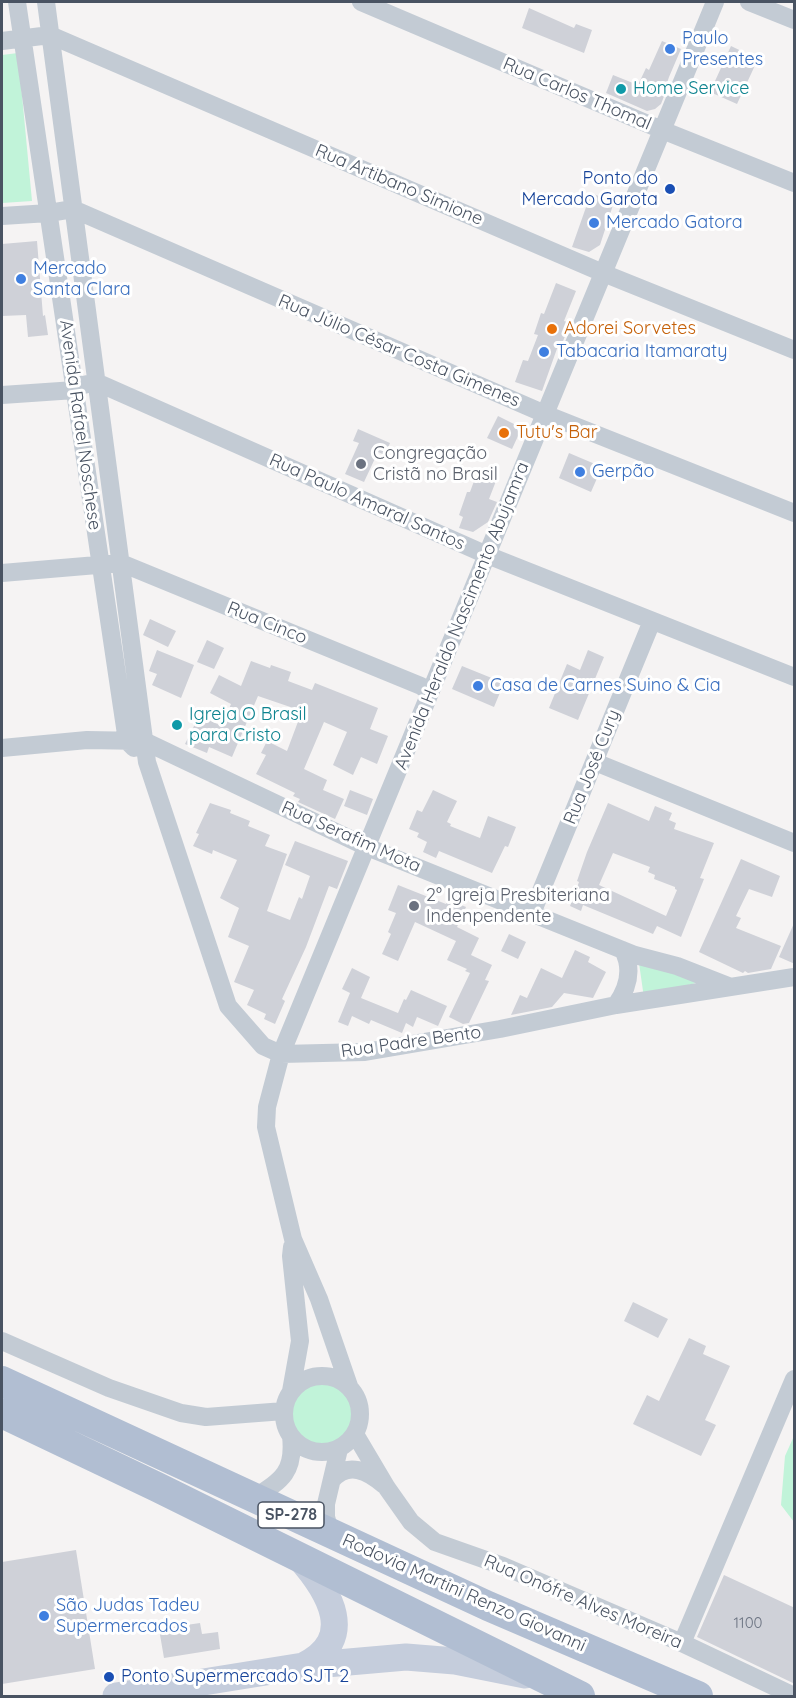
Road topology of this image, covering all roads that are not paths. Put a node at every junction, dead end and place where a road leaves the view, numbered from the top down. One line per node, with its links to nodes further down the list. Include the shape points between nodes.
1 (17, 2): 8 (street, Avenida Rafael Noschese)
2 (46, 2): 7 (street, Avenida Rafael Noschese)
3 (361, 2): 10 (street, Rua Carlos Thomal)
4 (715, 2): 10 (street, Avenida Heraldo Nascimento Abujamra)
5 (749, 2): 6 (street)
6 (795, 20)
7 (50, 35): 8 (street); 12 (street, Avenida Rafael Noschese); 15 (street, Rua Artibano Simione)
8 (23, 39): 9 (street); 13 (street, Avenida Rafael Noschese)
9 (2, 40)
10 (662, 130): 11 (street, Rua Carlos Thomal); 15 (street, Avenida Heraldo Nascimento Abujamra)
11 (795, 183)
12 (73, 209): 13 (street); 17 (street, Avenida Rafael Noschese); 20 (street, Rua Júlio César Costa Gimenes)
13 (49, 213): 14 (street); 18 (street, Avenida Rafael Noschese)
14 (2, 216)
15 (603, 273): 16 (street, Rua Artibano Simione); 20 (street, Avenida Heraldo Nascimento Abujamra)
16 (795, 350)
17 (96, 382): 18 (street); 22 (street, Rua Paulo Amaral Santos); 23 (street, Avenida Rafael Noschese)
18 (75, 389): 19 (street); 24 (street, Avenida Rafael Noschese)
19 (2, 395)
20 (545, 414): 21 (street, Rua Júlio César Costa Gimenes); 22 (street, Avenida Heraldo Nascimento Abujamra)
21 (795, 513)
22 (487, 555): 26 (street, Rua Paulo Amaral Santos); 28 (street, Avenida Heraldo Nascimento Abujamra)
23 (121, 563): 24 (street, Rua Cinco); 28 (street, Rua Cinco); 29 (street, Avenida Rafael Noschese)
24 (101, 565): 25 (street, Rua Cinco); 29 (street, Avenida Rafael Noschese)
25 (2, 573)
26 (652, 621): 27 (street, Rua Paulo Amaral Santos); 31 (street, Rua José Cury)
27 (795, 677)
28 (430, 692): 33 (street, Avenida Heraldo Nascimento Abujamra)
29 (136, 741): 30 (street, Rua Serafim Mota); 33 (street, Rua Serafim Mota); 39 (street, via 147,762 228,1006 263,1046)
30 (2, 748)
31 (595, 762): 32 (street); 34 (street, Rua José Cury)
32 (795, 843)
33 (367, 847): 34 (street, Rua Serafim Mota); 39 (street, Avenida Heraldo Nascimento Abujamra)
34 (532, 913): 35 (street, Rua Serafim Mota)
35 (623, 950): 37 (street, Rua Serafim Mota); 38 (street, via 628,978)
36 (795, 976): 37 (street, Rua Padre Bento)
37 (730, 987): 38 (street, Rua Padre Bento)
38 (616, 1005): 39 (street, Rua Padre Bento, via 365,1052)
39 (281, 1054): 40 (street, Avenida Heraldo Nascimento Abujamra, via 267,1107 266,1127)
40 (293, 1239): 44 (street, Avenida Heraldo Nascimento Abujamra); 45 (street, Avenida Heraldo Nascimento Abujamra, via 291,1256 300,1341)
41 (2, 1341): 46 (street, via 109,1388 181,1413 206,1417)
42 (795, 1379): 56 (street)
43 (2, 1381): 53 (main road, Rodovia Martini Renzo Giovanni / SP-278)
44 (349, 1386): 45 (street, via 326,1376 313,1377); 48 (street, via 360,1404)
45 (291, 1390): 46 (street)
46 (284, 1411): 49 (street)
47 (2, 1413): 55 (main road, Rodovia Martini Renzo Giovanni / SP-278)
48 (355, 1434): 50 (street); 52 (street, Rua Onófre Alves Moreira)
49 (291, 1436): 50 (street, via 307,1450 318,1453); 53 (street, via 292,1452 286,1473)
50 (339, 1449): 51 (street)
51 (332, 1480): 52 (street, via 353,1468 371,1475); 54 (street, via 325,1512)
52 (387, 1488): 56 (street, Rua Onófre Alves Moreira, via 411,1522 435,1542 503,1566)
53 (254, 1498): 54 (main road, Rodovia Martini Renzo Giovanni / SP-278)
54 (331, 1534): 61 (main road, Rodovia Martini Renzo Giovanni / SP-278)
55 (299, 1557): 57 (street, via 318,1578 331,1603 333,1626 330,1645 319,1658); 59 (main road, Rodovia Martini Renzo Giovanni / SP-278)
56 (682, 1643): 62 (street, Rua Onófre Alves Moreira)
57 (303, 1666): 58 (street); 59 (street, via 406,1657 455,1661 523,1675)
58 (182, 1691): 60 (street)
59 (568, 1691)
60 (116, 1696)
61 (698, 1696)
62 (794, 1696)

